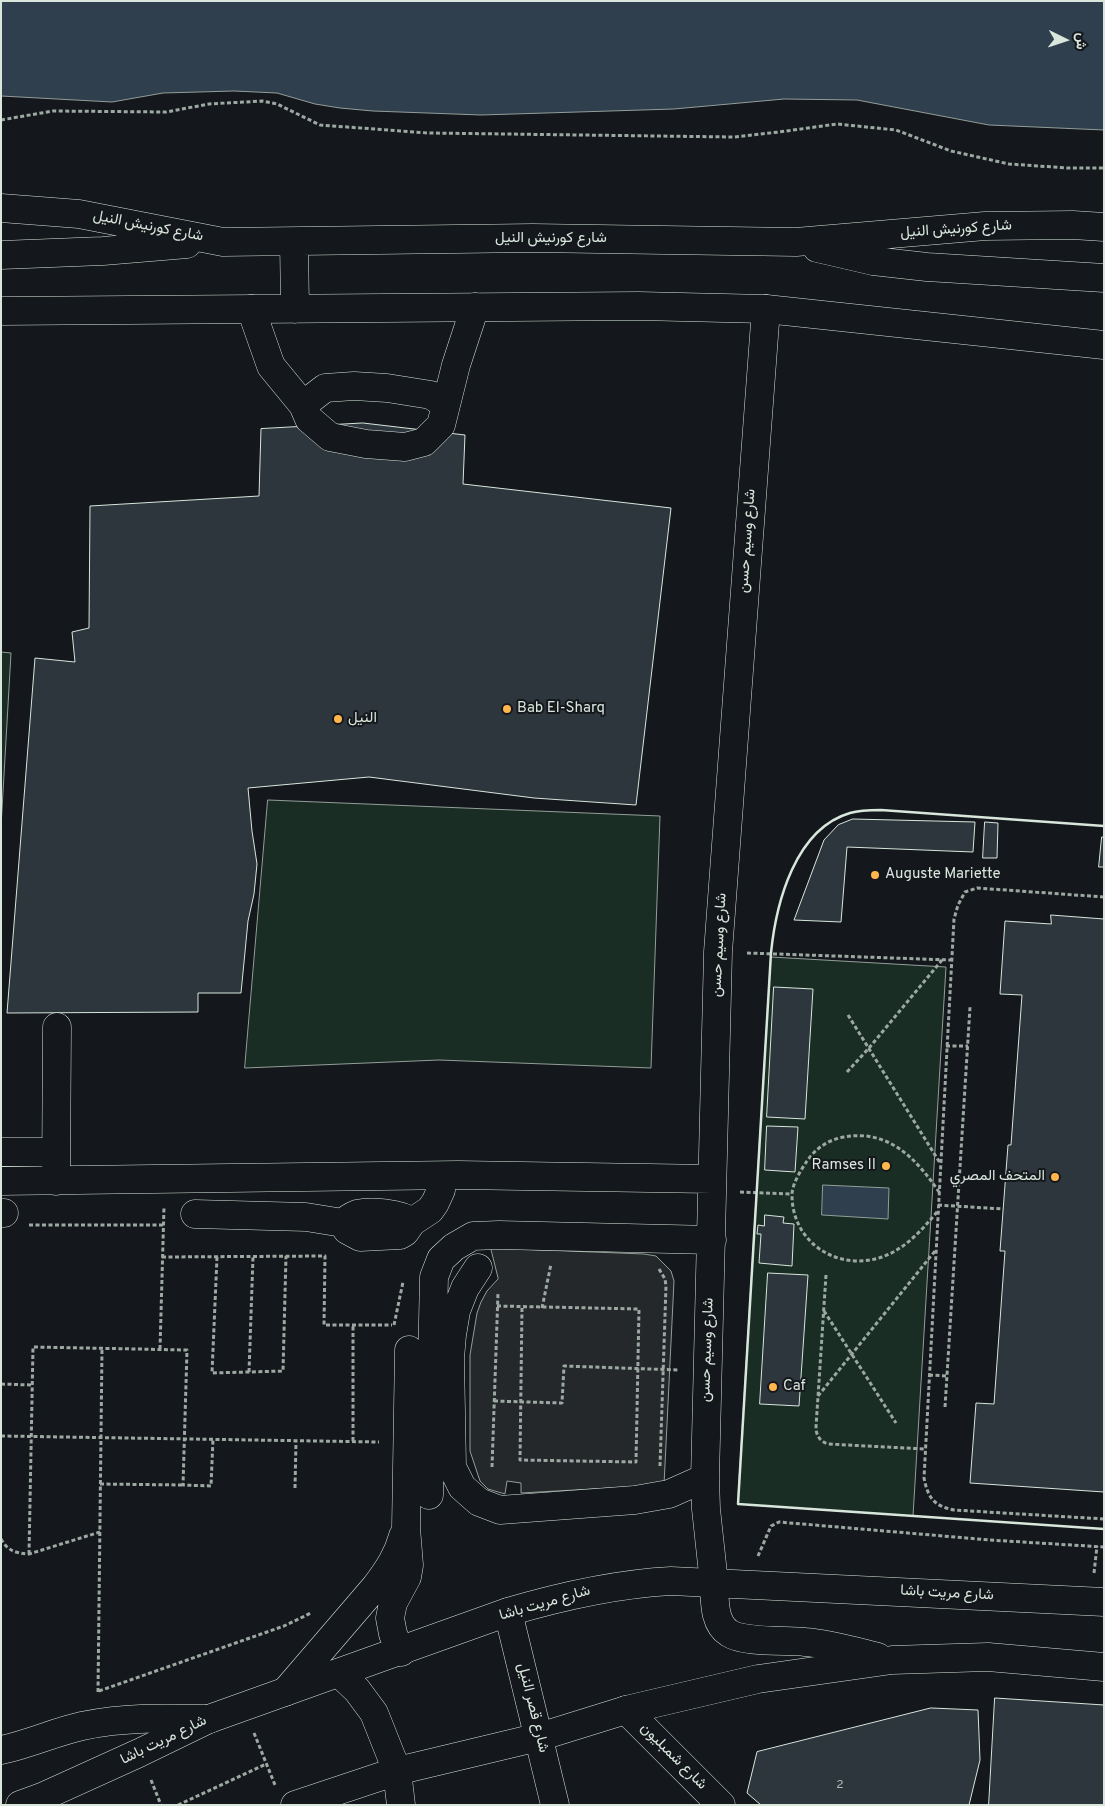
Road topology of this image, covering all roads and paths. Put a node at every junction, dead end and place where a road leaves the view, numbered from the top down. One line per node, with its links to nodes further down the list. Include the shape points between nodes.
1 (1, 120): 2 (path, via 53,111 166,112 209,104 262,101 276,104 320,125 428,133 734,137 837,124 896,130 951,151 1009,164)
2 (1104, 168)
3 (1, 208): 5 (main road, شارع كورنيش النيل, via 79,214)
4 (1104, 227): 7 (main road, شارع كورنيش النيل, via 985,226)
5 (223, 242): 6 (main road, شارع كورنيش النيل); 8 (main road)
6 (294, 242): 7 (main road, شارع كورنيش النيل, via 533,238); 12 (main road)
7 (796, 242): 9 (main road, via 873,261)
8 (1, 255)
9 (1104, 278)
10 (475, 307): 12 (main road); 13 (main road); 17 (main road)
11 (251, 309): 12 (main road); 14 (main road); 16 (main road, via 271,366)
12 (295, 309)
13 (766, 309): 15 (main road); 19 (main road, شارع وسيم حسن)
14 (1, 311)
15 (1104, 345)
16 (303, 405): 17 (main road, via 325,388 354,386 430,396); 17 (main road, via 309,419 330,437 405,447 424,442 441,425)
17 (446, 405)
18 (1104, 897): 21 (path, via 977,888 965,892 954,919)
19 (718, 952): 20 (path); 36 (main road, شارع وسيم حسن)
20 (942, 960): 21 (path); 27 (path)
21 (951, 960): 25 (path)
22 (970, 1007): 26 (path)
23 (848, 1015): 27 (path)
24 (57, 1027): 30 (main road)
25 (946, 1046): 26 (path); 31 (path)
26 (968, 1046): 40 (path)
27 (868, 1048): 28 (path); 31 (path)
28 (847, 1072)
29 (1, 1152): 30 (main road)
30 (56, 1152): 35 (main road)
31 (940, 1164): 37 (path)
32 (442, 1176): 33 (main road); 36 (main road); 43 (main road, via 441,1190 435,1203 412,1222 398,1215 368,1213 354,1215 343,1223 306,1217)
33 (165, 1180): 35 (main road); 45 (path)
34 (1, 1181): 35 (main road)
35 (56, 1181)
36 (712, 1185): 38 (path); 46 (main road, شارع وسيم حسن)
37 (939, 1192): 38 (path, via 923,1170 902,1151 881,1139 855,1135 831,1140 812,1153); 39 (path)
38 (792, 1194): 42 (path, via 797,1222 811,1243 832,1258 857,1262 882,1257 904,1245)
39 (938, 1205): 40 (path); 42 (path)
40 (957, 1206): 41 (path); 73 (path)
41 (1003, 1209)
42 (938, 1212): 47 (path)
43 (195, 1214)
44 (8, 1217): 45 (path)
45 (163, 1225): 49 (path)
46 (712, 1240): 70 (main road, شارع وسيم حسن); 96 (main road, via 499,1235 473,1236 454,1246 441,1259 434,1277)
47 (936, 1249): 67 (path); 72 (path)
48 (286, 1256): 51 (path); 62 (path, via 325,1256 324,1325); 71 (path, via 283,1371)
49 (162, 1257): 50 (path); 66 (path)
50 (217, 1257): 51 (path); 71 (path, via 212,1373)
51 (253, 1257): 71 (path)
52 (553, 1259): 60 (path)
53 (657, 1266): 69 (path, via 666,1286)
54 (478, 1268): 92 (main road, via 459,1304 450,1358 452,1467 462,1488 479,1502 500,1510 635,1500 668,1494)
55 (826, 1275): 61 (path)
56 (403, 1280): 63 (path)
57 (499, 1287): 58 (path)
58 (497, 1306): 59 (path); 77 (path)
59 (522, 1307): 60 (path); 78 (path)
60 (542, 1308): 68 (path, via 639,1309)
61 (823, 1311): 67 (path); 76 (path)
62 (353, 1325): 63 (path); 87 (path)
63 (394, 1325): 64 (path)
64 (402, 1342): 98 (main road)
65 (102, 1348): 66 (path); 75 (path, via 33,1347); 83 (path)
66 (160, 1349): 84 (path, via 187,1350)
67 (852, 1355): 76 (path); 80 (path)
68 (638, 1368): 69 (path); 78 (path, via 564,1366 562,1403); 78 (path, via 636,1462 520,1460)
69 (664, 1369): 70 (path); 91 (path)
70 (708, 1371): 92 (main road, شارع وسيم حسن)
71 (249, 1372)
72 (929, 1375): 73 (path); 89 (path)
73 (948, 1376): 79 (path)
74 (1, 1384): 75 (path)
75 (32, 1385): 82 (path)
76 (818, 1396): 89 (path, via 816,1433 823,1442)
77 (494, 1401): 78 (path); 90 (path)
78 (521, 1402)
79 (945, 1408)
80 (896, 1423)
81 (1, 1436): 82 (path)
82 (30, 1436): 83 (path); 102 (path)
83 (101, 1438): 84 (path); 93 (path)
84 (184, 1439): 85 (path); 94 (path)
85 (213, 1439): 86 (path); 94 (path, via 211,1486)
86 (296, 1441): 87 (path); 95 (path)
87 (353, 1442): 88 (path)
88 (382, 1442)
89 (925, 1449): 97 (path, via 926,1489 940,1507)
90 (492, 1467)
91 (660, 1468)
92 (705, 1478): 103 (main road, شارع وسيم حسن)
93 (100, 1484): 94 (path); 99 (path)
94 (182, 1485)
95 (295, 1488)
96 (429, 1495)
97 (1104, 1519)
98 (406, 1528): 108 (main road, via 407,1577 393,1603 390,1618); 113 (main road, via 400,1549 389,1568)
99 (100, 1532): 102 (path); 112 (path)
100 (1, 1539): 102 (path, via 6,1547)
101 (1104, 1547): 104 (path, via 779,1522 771,1526)
102 (29, 1554)
103 (714, 1583): 104 (main road, شارع مريت باشا); 107 (main road, شارع مريت باشا, via 635,1583); 109 (main road, شارع وسيم حسن, via 718,1621 729,1633 746,1638 806,1642)
104 (748, 1584): 105 (main road, شارع مريت باشا)
105 (1104, 1602)
106 (318, 1610): 112 (path, via 284,1626)
107 (508, 1612): 108 (main road, شارع مريت باشا); 119 (main road, شارع قصر النيل)
108 (401, 1652): 111 (main road, شارع مريت باشا)
109 (892, 1660): 110 (main road, via 988,1657); 116 (main road, via 758,1679)
110 (1104, 1667)
111 (339, 1673): 113 (main road, شارع مريت باشا); 122 (main road, via 374,1713)
112 (98, 1691): 114 (path); 118 (path)
113 (285, 1692): 115 (main road, شارع مريت باشا)
114 (89, 1694)
115 (244, 1706): 117 (main road, شارع مريت باشا); 121 (path)
116 (626, 1710): 119 (main road); 128 (main road, شارع شمبليون)
117 (209, 1718): 118 (main road); 124 (main road, شارع مريت باشا, via 139,1753)
118 (103, 1722): 120 (main road)
119 (540, 1737): 122 (main road); 127 (main road, شارع قصر النيل)
120 (1, 1750)
121 (266, 1764): 123 (path); 125 (path)
122 (397, 1771): 123 (main road); 126 (main road)
123 (285, 1797)
124 (20, 1805)
125 (178, 1805)
126 (401, 1805)
127 (555, 1805)
128 (722, 1805)

